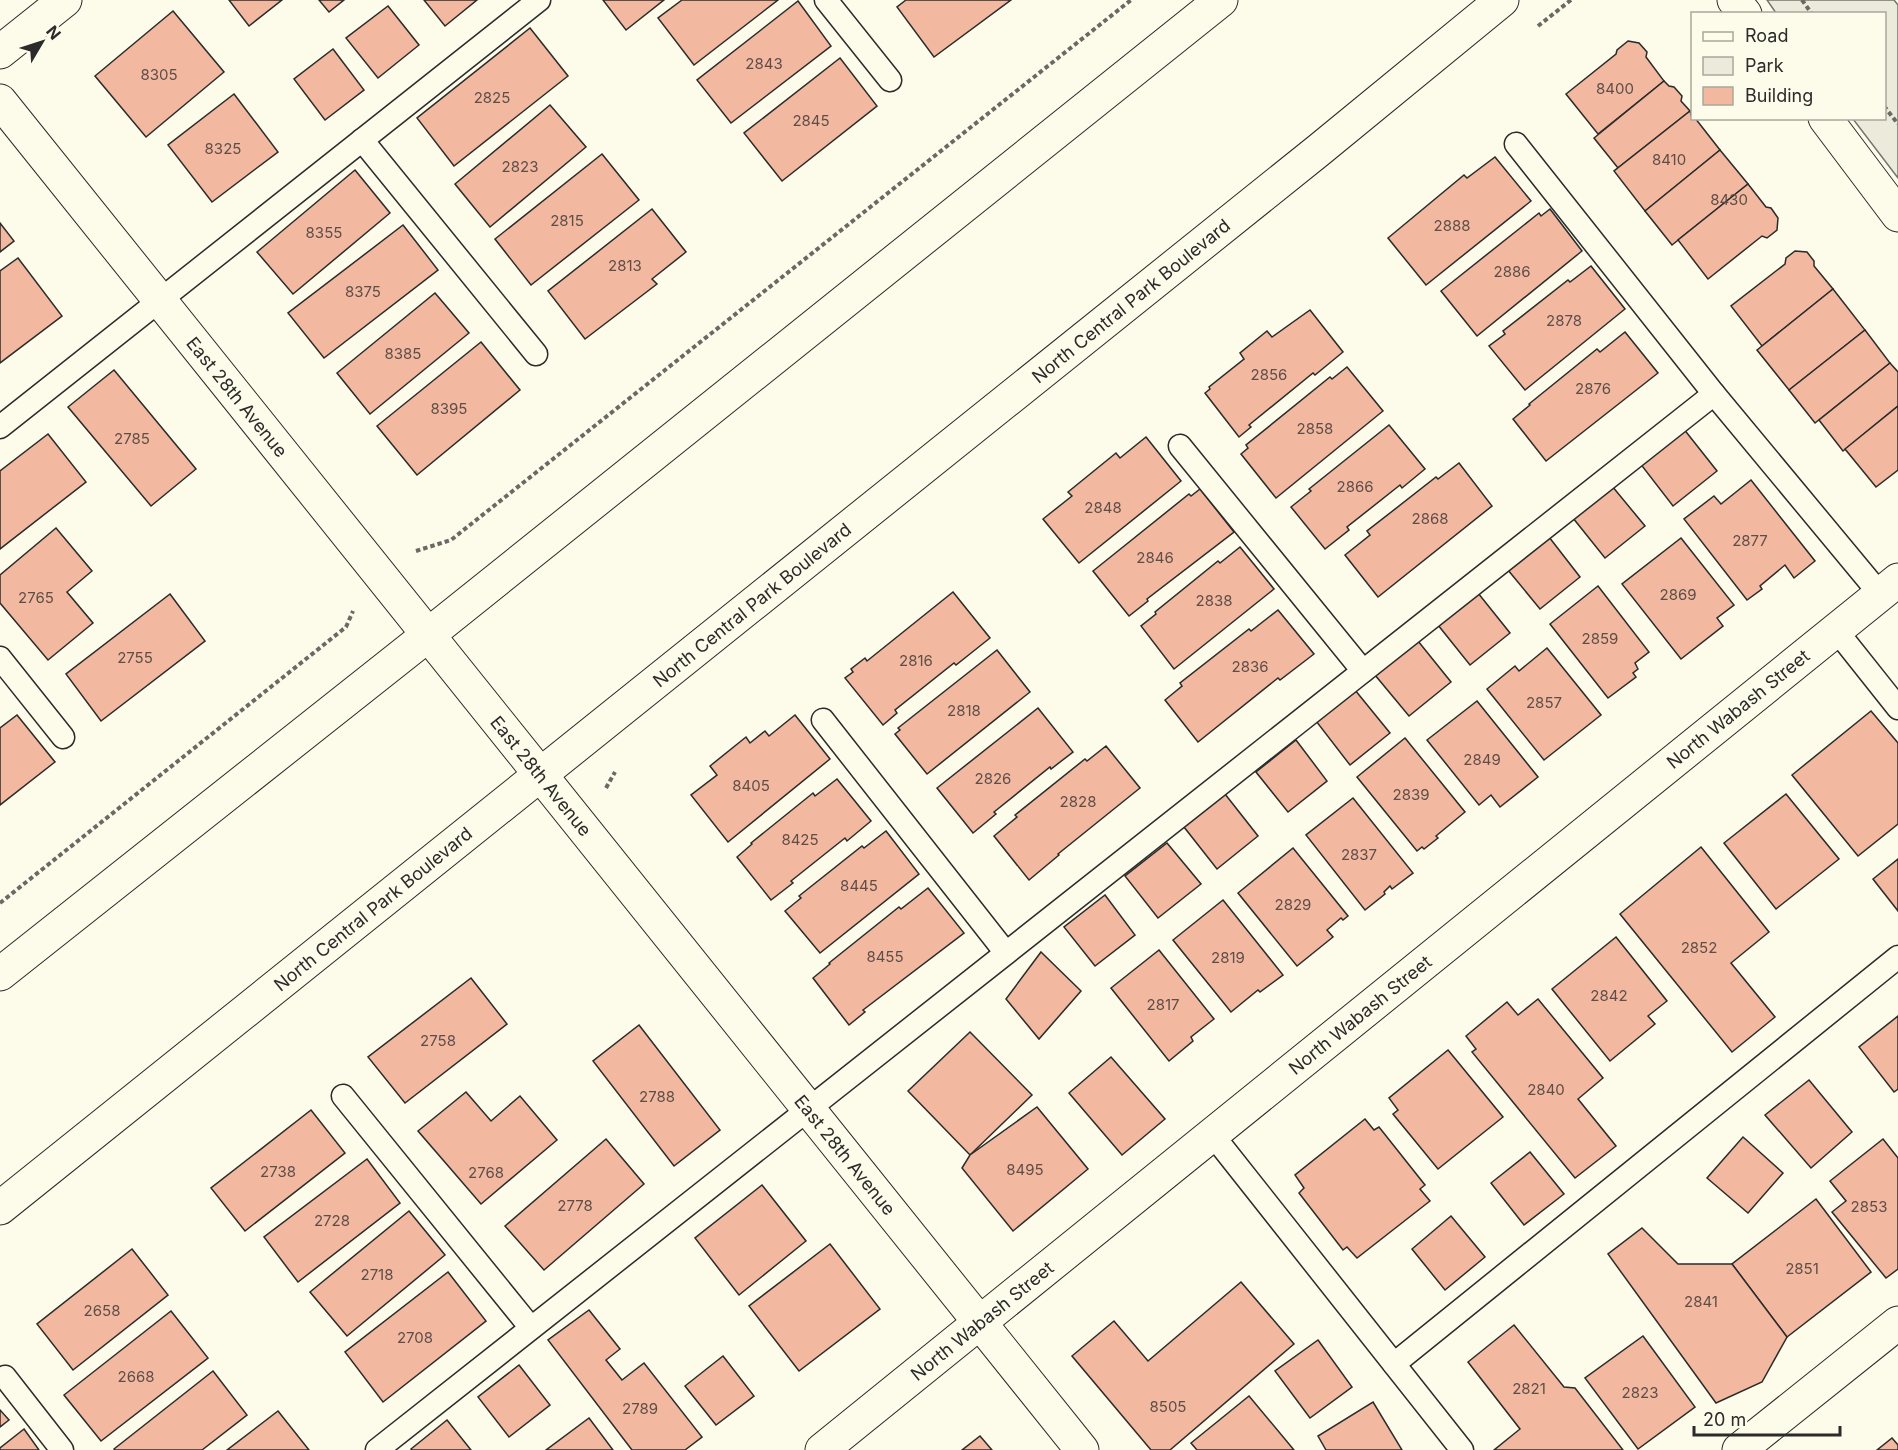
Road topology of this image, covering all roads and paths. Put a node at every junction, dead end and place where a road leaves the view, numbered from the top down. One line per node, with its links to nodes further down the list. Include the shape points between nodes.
1 (64, 0): 9 (street)
2 (539, 0): 15 (lane)
3 (826, 0): 10 (lane)
4 (1131, 0): 23 (path, via 451,540)
5 (1221, 0): 27 (street)
6 (1502, 0): 33 (street, North Central Park Boulevard)
7 (1734, 0): 8 (street)
8 (1743, 12)
9 (0, 52)
10 (891, 80)
11 (0, 101): 18 (street, East 28th Avenue)
12 (1886, 109): 14 (path)
13 (1827, 120): 17 (street)
14 (1898, 124)
15 (362, 141): 18 (lane); 19 (lane)
16 (1516, 144): 20 (lane)
17 (1898, 214)
18 (160, 301): 21 (lane); 27 (street, East 28th Avenue)
19 (536, 354)
20 (1714, 394): 24 (lane); 29 (lane)
21 (0, 427)
22 (1180, 446): 29 (lane)
23 (410, 553)
24 (1889, 587): 26 (street, North Wabash Street)
25 (358, 602): 34 (path, via 346,627)
26 (1836, 630): 30 (lane); 40 (street, North Wabash Street)
27 (428, 635): 33 (street, East 28th Avenue); 37 (street)
28 (0, 658): 32 (lane)
29 (1363, 671): 35 (lane)
30 (1898, 708)
31 (824, 720): 35 (lane)
32 (63, 737)
33 (540, 775): 39 (street, East 28th Avenue); 41 (street, North Central Park Boulevard)
34 (0, 903)
35 (1006, 953): 39 (lane)
36 (1898, 957): 45 (lane)
37 (0, 974)
38 (343, 1096): 44 (lane)
39 (808, 1109): 42 (street, East 28th Avenue); 44 (lane)
40 (1212, 1134): 42 (street, North Wabash Street); 45 (lane)
41 (0, 1209)
42 (980, 1323): 49 (street, North Wabash Street); 50 (street, East 28th Avenue)
43 (1898, 1323): 52 (street)
44 (531, 1328): 48 (lane)
45 (1395, 1364): 51 (lane)
46 (5, 1377): 47 (lane)
47 (62, 1450)
48 (376, 1450)
49 (822, 1450)
50 (1082, 1450)
51 (1462, 1450)
52 (1739, 1450)

